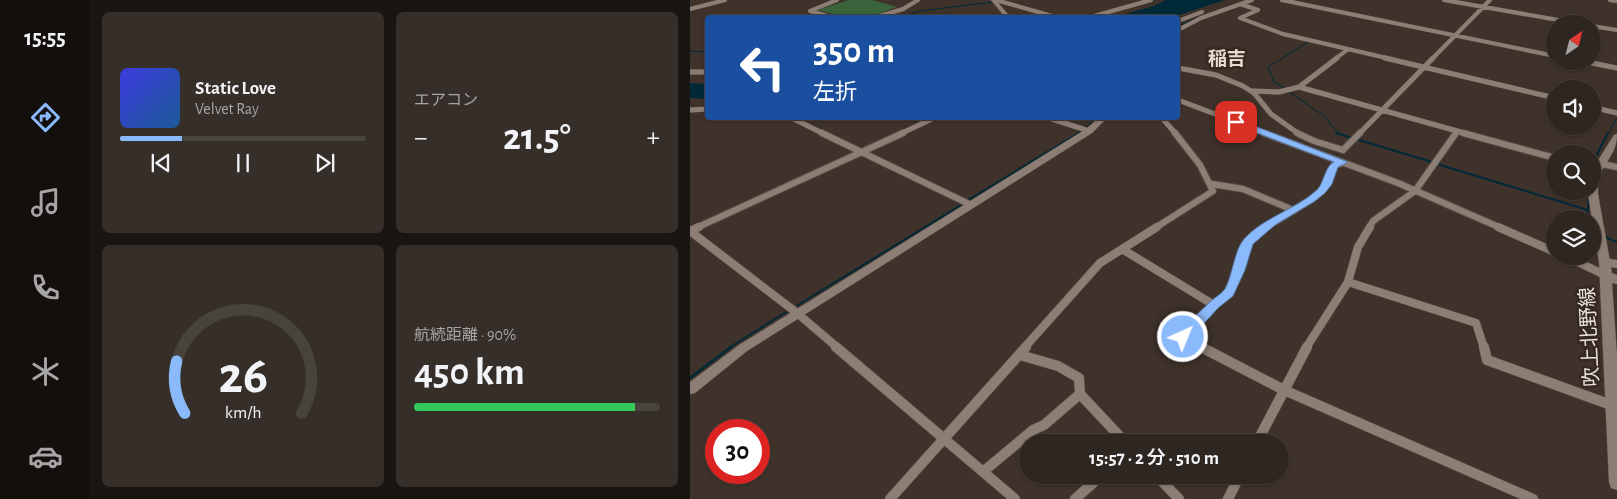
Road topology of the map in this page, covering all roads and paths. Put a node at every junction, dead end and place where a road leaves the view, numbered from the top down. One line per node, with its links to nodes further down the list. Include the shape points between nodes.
1 (725, 0): 14 (street)
2 (837, 0): 15 (street, via 810,11)
3 (918, 0): 16 (street)
4 (994, 0): 17 (street); 18 (street)
5 (1151, 0): 19 (street)
6 (1252, 0): 12 (street)
7 (1282, 0): 25 (street)
8 (1444, 0): 13 (street)
9 (1490, 0): 13 (street)
10 (1610, 0): 11 (street)
11 (1617, 1)
12 (1239, 2): 21 (street); 23 (street); 26 (street, via 1258,10 1240,18 1283,34)
13 (1484, 7): 20 (street); 25 (street)
14 (690, 9)
15 (824, 15)
16 (883, 15)
17 (1006, 15)
18 (1049, 15)
19 (1097, 15)
20 (1546, 18)
21 (1180, 20)
22 (1601, 27): 24 (street)
23 (1180, 28)
24 (1617, 30)
25 (1455, 36): 27 (street); 30 (street)
26 (1347, 50): 30 (street); 34 (street)
27 (1546, 54)
28 (1601, 65): 31 (street)
29 (1180, 68): 35 (street, via 1211,73)
30 (1425, 68): 36 (street); 43 (street)
31 (1617, 68)
32 (690, 72): 33 (street)
33 (705, 72)
34 (1299, 87): 35 (street, via 1279,92); 43 (street)
35 (1252, 91): 53 (street, via 1272,115 1292,130 1317,143)
36 (1546, 96)
37 (1180, 101): 57 (street)
38 (690, 106): 39 (street)
39 (705, 108)
40 (705, 108): 42 (street)
41 (1601, 109): 44 (street)
42 (690, 110)
43 (1382, 110): 51 (street); 53 (street)
44 (1617, 113)
45 (796, 120): 54 (street)
46 (930, 120): 54 (street)
47 (1055, 120): 50 (street)
48 (1101, 120): 50 (street)
49 (1164, 120): 60 (street)
50 (1089, 131): 63 (street)
51 (1457, 131): 55 (street); 61 (street)
52 (1617, 137): 56 (main road, 吹上北野線)
53 (1343, 150): 57 (street)
54 (861, 152): 63 (street); 65 (street)
55 (1546, 156)
56 (1601, 161)
57 (1347, 164): 61 (street); 64 (street, via 1334,165 1328,184 1322,191)
58 (1601, 167): 59 (street)
59 (1617, 167)
60 (1212, 184): 64 (street, via 1246,190); 67 (street, via 1210,194)
61 (1415, 191): 66 (street); 70 (street, via 1373,221 1355,253)
62 (1594, 200): 69 (main road, 吹上北野線)
63 (971, 205): 72 (street)
64 (1293, 210): 71 (street, via 1249,242 1229,293)
65 (690, 231): 72 (street)
66 (1546, 248)
67 (1122, 249): 71 (street); 73 (street, via 1100,262)
68 (1595, 265): 69 (street)
69 (1611, 270): 77 (main road, 吹上北野線)
70 (1348, 282): 75 (street, via 1313,335); 77 (street, via 1476,322 1487,360)
71 (1214, 305): 75 (street, via 1183,337)
72 (797, 312): 74 (street); 80 (street)
73 (1020, 355): 76 (street, via 1071,371 1079,378); 80 (street)
74 (690, 389)
75 (1284, 390): 79 (street); 91 (street)
76 (1080, 394): 78 (street); 81 (street)
77 (1615, 406): 82 (main road, 吹上北野線)
78 (1117, 434)
79 (1261, 434)
80 (945, 438): 81 (street); 86 (street)
81 (984, 472): 87 (street)
82 (1617, 482)
83 (1092, 484): 88 (street)
84 (1165, 484): 89 (street)
85 (1236, 484): 90 (street)
86 (890, 499)
87 (1016, 499)
88 (1075, 499)
89 (1179, 499)
90 (1228, 499)
91 (1533, 499)

